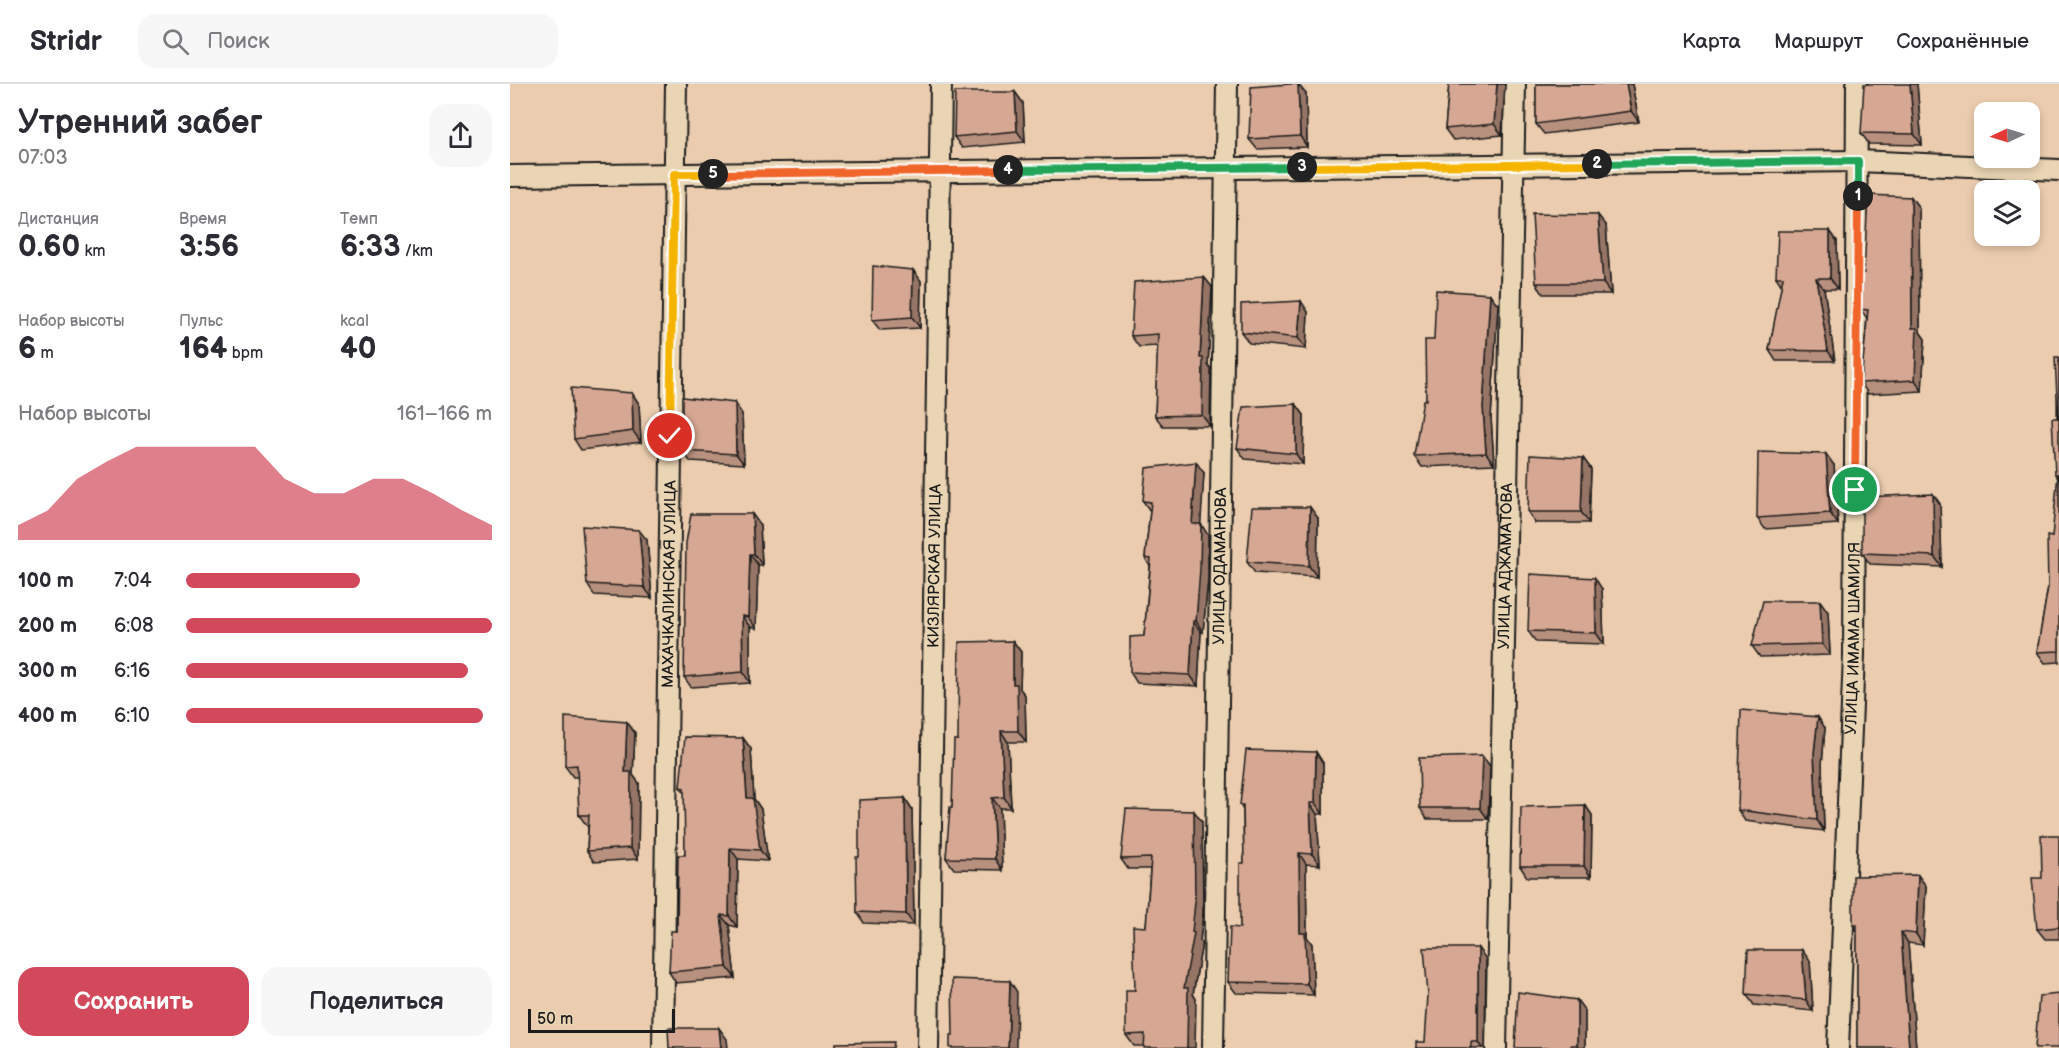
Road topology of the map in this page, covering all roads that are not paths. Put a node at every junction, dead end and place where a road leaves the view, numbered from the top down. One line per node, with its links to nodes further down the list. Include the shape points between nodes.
1 (676, 84): 11 (street, МАХАЧКАЛИНСКАЯ УЛИЦА)
2 (941, 84): 9 (street, КИЗЛЯРСКАЯ УЛИЦА)
3 (1227, 84): 8 (street, УЛИЦА ОДАМАНОВА)
4 (1515, 84): 7 (street, УЛИЦА АДЖАМАТОВА)
5 (1857, 84): 6 (street, УЛИЦА ИМАМА ШАМИЛЯ)
6 (1858, 161): 7 (street); 10 (street); 17 (street, УЛИЦА ИМАМА ШАМИЛЯ, via 1854,655)
7 (1514, 165): 8 (street); 16 (street, УЛИЦА АДЖАМАТОВА)
8 (1226, 168): 9 (street); 15 (street, УЛИЦА ОДАМАНОВА)
9 (940, 171): 11 (street); 14 (street, КИЗЛЯРСКАЯ УЛИЦА)
10 (2059, 171)
11 (674, 174): 12 (street); 13 (street, МАХАЧКАЛИНСКАЯ УЛИЦА)
12 (510, 176)
13 (663, 1048)
14 (928, 1048)
15 (1213, 1048)
16 (1496, 1048)
17 (1838, 1048)

